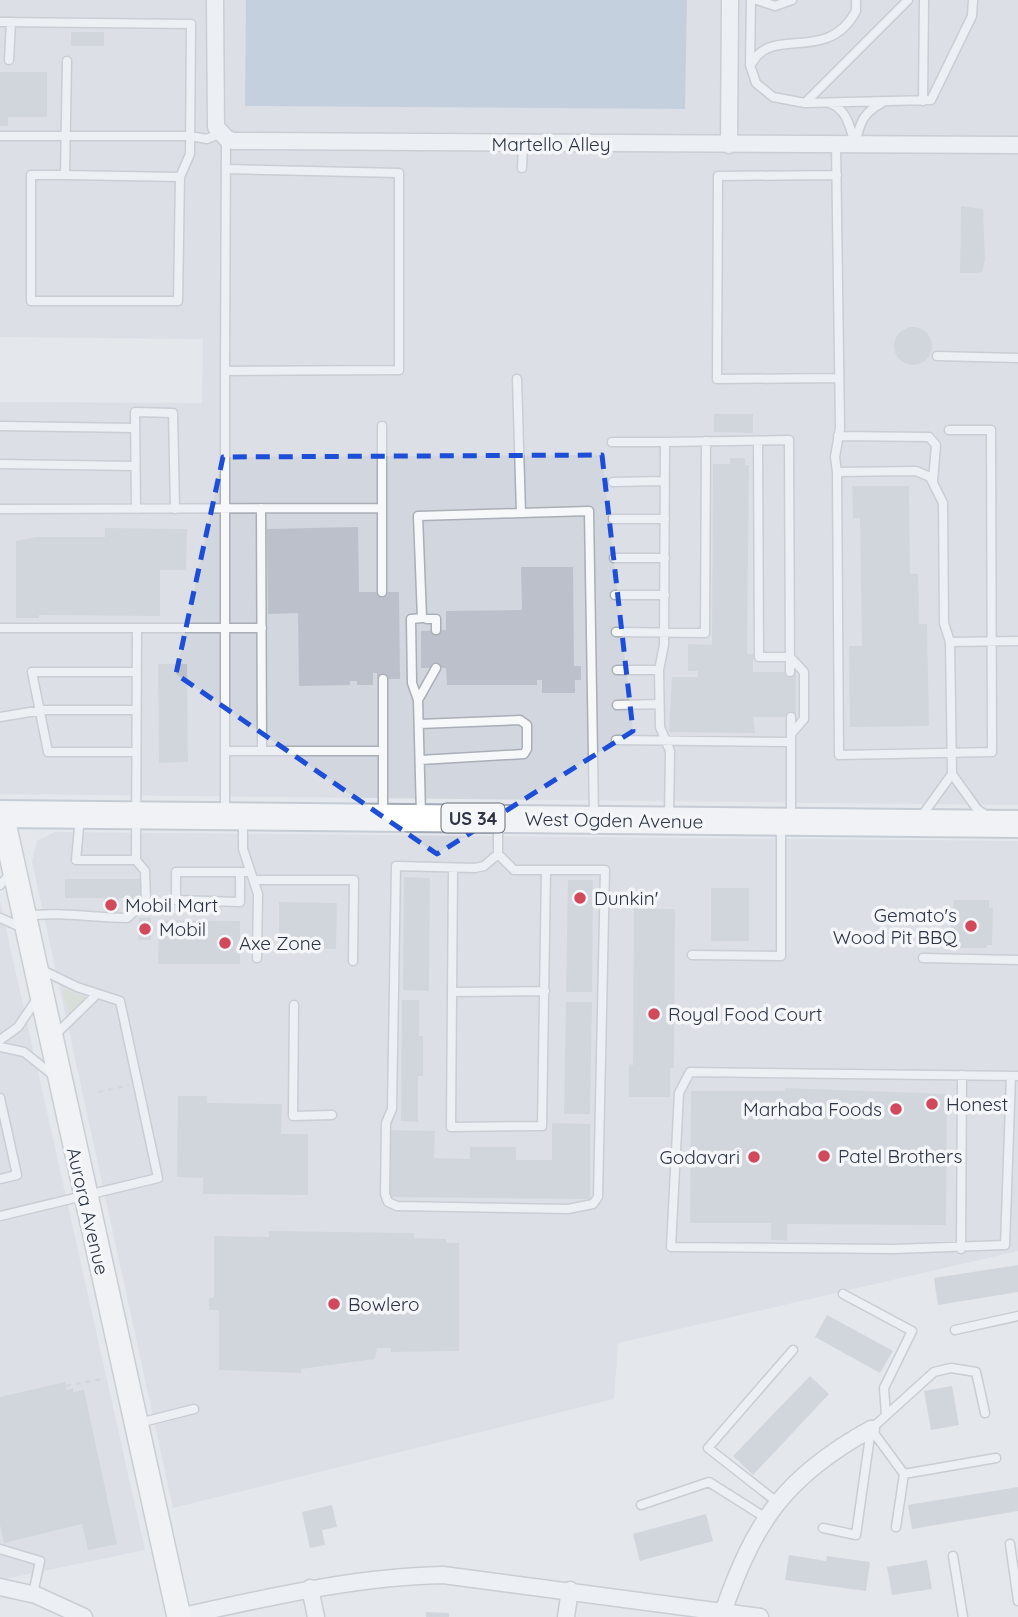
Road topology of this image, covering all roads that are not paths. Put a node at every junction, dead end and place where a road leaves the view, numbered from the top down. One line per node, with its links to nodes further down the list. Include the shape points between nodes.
1 (215, 0): 19 (street, via 216,127)
2 (730, 0): 26 (street)
3 (751, 0): 14 (lane)
4 (757, 0): 5 (lane, via 775,6)
5 (792, 0)
6 (856, 0): 14 (lane, via 852,20 839,32 808,45 773,45 758,51)
7 (908, 0): 18 (lane)
8 (924, 0): 17 (lane)
9 (972, 0): 17 (lane, via 972,16 931,100)
10 (0, 22): 11 (lane)
11 (11, 22): 12 (lane); 22 (lane, via 191,24)
12 (9, 60)
13 (67, 61): 21 (lane)
14 (750, 65): 18 (lane, via 756,83 773,97)
15 (823, 101): 16 (lane); 18 (lane); 25 (lane, via 839,107)
16 (886, 101): 17 (lane); 25 (lane, via 868,110)
17 (923, 101)
18 (805, 103)
19 (223, 135): 22 (lane, via 207,139); 23 (street, Martello Alley, via 233,141); 29 (lane)
20 (0, 136): 21 (lane)
21 (65, 136): 22 (lane); 31 (lane)
22 (190, 136): 32 (lane, via 191,154)
23 (523, 144): 26 (street, Martello Alley); 28 (lane)
24 (836, 144): 25 (street, Martello Alley); 26 (street, Martello Alley); 30 (lane)
25 (855, 144): 27 (street, Martello Alley)
26 (729, 145)
27 (1018, 145)
28 (522, 168)
29 (227, 169): 35 (lane); 35 (lane, via 398,173 399,370)
30 (837, 175): 36 (lane); 36 (lane, via 718,176 717,379)
31 (65, 176): 32 (lane); 32 (lane, via 31,175 31,300 178,300)
32 (180, 177)
33 (937, 356): 34 (lane)
34 (1018, 358)
35 (225, 371): 58 (lane)
36 (839, 378): 42 (lane)
37 (517, 379): 59 (lane)
38 (0, 426): 40 (lane)
39 (382, 426): 54 (lane)
40 (135, 428): 48 (lane); 57 (lane, via 135,412 173,413)
41 (948, 430): 75 (lane, via 991,429)
42 (838, 436): 49 (lane); 51 (lane, via 929,437 936,445)
43 (706, 441): 44 (lane); 46 (lane); 74 (lane, via 705,632)
44 (758, 441): 78 (lane, via 759,657); 78 (lane, via 789,440)
45 (612, 442): 46 (lane)
46 (665, 442): 50 (lane)
47 (0, 464): 48 (lane)
48 (135, 466): 56 (lane)
49 (837, 472): 51 (lane, via 916,471); 100 (lane, via 839,755)
50 (665, 481): 52 (lane); 60 (lane)
51 (933, 481): 77 (lane, via 943,503 944,623)
52 (613, 482)
53 (261, 508): 54 (lane); 58 (lane); 70 (lane)
54 (382, 508): 64 (lane)
55 (0, 509): 56 (lane)
56 (136, 509): 57 (lane)
57 (175, 509): 58 (lane)
58 (224, 509): 71 (lane)
59 (521, 513): 67 (lane, via 418,516); 110 (lane, via 589,511)
60 (665, 519): 61 (lane); 63 (lane)
61 (613, 520)
62 (614, 558): 63 (lane)
63 (665, 558): 66 (lane)
64 (382, 592)
65 (615, 595): 66 (lane)
66 (665, 595): 74 (lane)
67 (425, 619): 72 (lane); 85 (lane, via 411,619 412,683)
68 (0, 628): 69 (lane)
69 (137, 628): 71 (lane); 82 (lane)
70 (262, 628): 71 (lane); 97 (lane)
71 (225, 629): 96 (lane)
72 (432, 631)
73 (616, 632): 74 (lane)
74 (665, 632): 81 (lane)
75 (992, 641): 76 (lane); 77 (lane); 100 (lane, via 992,752)
76 (1018, 641)
77 (950, 642): 100 (lane)
78 (790, 657): 83 (lane); 93 (lane, via 804,672 804,719)
79 (432, 668): 85 (lane)
80 (617, 670): 81 (lane)
81 (659, 670): 86 (lane)
82 (136, 672): 88 (lane, via 32,672); 89 (lane)
83 (790, 672)
84 (383, 679): 98 (lane)
85 (418, 700): 92 (lane)
86 (659, 704): 87 (lane); 95 (lane)
87 (617, 705)
88 (41, 710): 89 (lane); 90 (lane); 99 (lane, via 48,752)
89 (136, 710): 99 (lane)
90 (0, 717)
91 (791, 717): 93 (lane)
92 (419, 723): 101 (lane); 101 (lane, via 520,720 527,725 524,754)
93 (791, 738): 95 (lane); 112 (lane)
94 (616, 740): 95 (lane)
95 (666, 741): 111 (lane, via 670,751)
96 (225, 751): 97 (lane); 106 (lane)
97 (262, 751): 98 (lane)
98 (382, 751): 107 (lane)
99 (135, 752): 105 (lane)
100 (951, 753): 102 (lane)
101 (421, 760): 108 (lane)
102 (951, 774): 113 (lane); 114 (lane, via 977,809)
103 (1, 811): 104 (main road, West Ogden Avenue / US 34); 121 (main road, Aurora Avenue)
104 (80, 814): 105 (main road, West Ogden Avenue / US 34); 116 (lane, via 76,860)
105 (135, 815): 106 (main road, West Ogden Avenue / US 34); 116 (lane)
106 (234, 816): 107 (main road, West Ogden Avenue / US 34); 120 (lane)
107 (383, 817): 108 (main road, West Ogden Avenue / US 34)
108 (421, 818): 109 (main road, West Ogden Avenue / US 34)
109 (498, 818): 110 (main road, West Ogden Avenue / US 34); 115 (lane)
110 (594, 820): 111 (main road, West Ogden Avenue / US 34)
111 (668, 820): 112 (main road, West Ogden Avenue / US 34)
112 (786, 821): 113 (main road, West Ogden Avenue / US 34); 123 (lane, via 781,956)
113 (917, 822): 114 (main road, West Ogden Avenue / US 34)
114 (1008, 824)
115 (498, 854): 117 (lane, via 484,866); 118 (lane, via 514,870)
116 (136, 860): 122 (lane, via 145,872 146,901 127,918 56,912)
117 (453, 868): 118 (lane, via 396,866 385,1194 388,1202 397,1206 568,1209 593,1204 598,1197 606,870); 130 (lane)
118 (546, 870): 129 (lane)
119 (240, 872): 119 (lane, via 240,902 176,900 176,872); 120 (lane)
120 (252, 876): 124 (lane, via 258,894); 127 (lane, via 354,880)
121 (7, 878): 122 (main road, Aurora Avenue)
122 (16, 921): 128 (main road, Aurora Avenue)
123 (692, 955)
124 (257, 958)
125 (923, 958): 126 (lane)
126 (1018, 960)
127 (353, 961)
128 (34, 965): 131 (lane); 132 (main road, Aurora Avenue)
129 (545, 991): 130 (lane); 130 (lane, via 542,1126 451,1127)
130 (452, 992)
131 (97, 994): 135 (lane); 143 (lane, via 120,1001 158,1178)
132 (40, 995): 134 (lane, via 18,1027); 135 (main road, Aurora Avenue)
133 (294, 1005): 141 (lane, via 293,1116)
134 (0, 1040)
135 (50, 1040): 139 (main road, Aurora Avenue)
136 (0, 1047): 139 (lane, via 23,1052)
137 (962, 1075): 138 (lane); 145 (lane); 145 (lane, via 690,1072 679,1093 671,1247)
138 (1014, 1076): 145 (lane, via 1005,1245)
139 (59, 1080): 143 (main road, Aurora Avenue)
140 (0, 1098): 142 (lane, via 17,1175)
141 (332, 1115)
142 (0, 1179)
143 (85, 1194): 144 (lane); 153 (main road, Aurora Avenue)
144 (0, 1216)
145 (961, 1249)
146 (843, 1294): 152 (lane, via 912,1331 884,1388)
147 (1018, 1316): 148 (lane)
148 (955, 1329)
149 (793, 1350): 157 (lane, via 708,1448)
150 (194, 1409): 153 (lane)
151 (985, 1413): 152 (lane, via 976,1372 951,1368 934,1372)
152 (886, 1415): 154 (lane)
153 (137, 1424): 172 (main road, Aurora Avenue)
154 (871, 1429): 156 (lane); 157 (street, via 820,1459); 161 (lane, via 856,1535)
155 (996, 1458): 156 (lane)
156 (904, 1474): 160 (lane)
157 (778, 1502): 159 (street)
158 (640, 1505): 159 (lane, via 709,1482)
159 (766, 1518): 170 (street, via 745,1553)
160 (896, 1527)
161 (823, 1528)
162 (1010, 1544): 169 (lane)
163 (0, 1549): 168 (lane, via 40,1561)
164 (953, 1556): 176 (lane)
165 (0, 1587): 168 (street)
166 (310, 1588): 167 (street, via 443,1576); 172 (street); 173 (street)
167 (570, 1590): 170 (street); 174 (street)
168 (33, 1594): 171 (street)
169 (1018, 1601)
170 (723, 1612): 175 (street)
171 (84, 1617)
172 (178, 1617)
173 (316, 1617)
174 (566, 1617)
175 (760, 1617)
176 (963, 1617)

